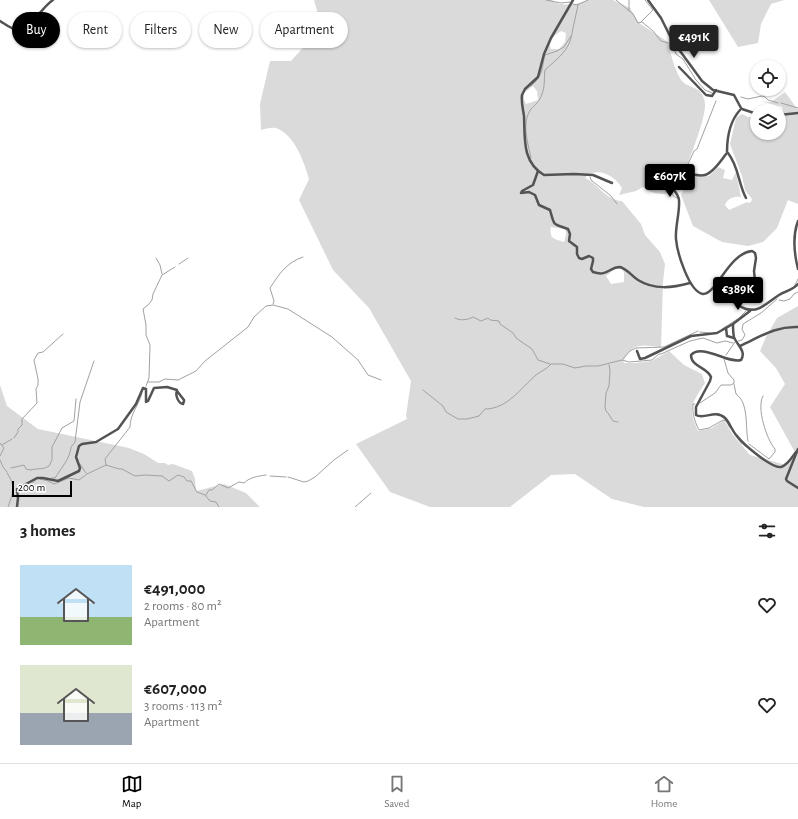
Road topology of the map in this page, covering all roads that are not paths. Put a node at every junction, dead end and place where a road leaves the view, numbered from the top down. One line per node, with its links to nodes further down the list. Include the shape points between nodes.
1 (53, 0): 4 (street, via 22,29 11,28)
2 (573, 0): 12 (street, via 545,51 538,77 522,95 528,155 530,162)
3 (648, 0): 6 (street, via 698,76 707,86)
4 (0, 21)
5 (679, 67): 6 (street, via 706,95 712,96)
6 (716, 90): 7 (street, via 734,95)
7 (741, 109): 8 (street); 11 (street, via 733,119)
8 (750, 112)
9 (798, 114): 10 (street)
10 (786, 115)
11 (727, 153): 14 (street, via 738,170); 17 (street, via 706,174 679,173 672,181 671,186 679,200 677,245)
12 (538, 171): 13 (street, via 544,176 593,175); 17 (street, via 533,185 521,193 535,194 540,205 550,210 555,225 568,230 569,241 577,248 579,258 593,258 593,272 606,273 620,267 652,286 674,287)
13 (612, 183)
14 (746, 198)
15 (798, 221): 16 (street, via 794,249)
16 (798, 269)
17 (690, 283): 19 (street, via 699,292 708,293 733,261 746,253 754,252 755,282 736,299 739,306)
18 (798, 284): 19 (street, via 760,308)
19 (751, 310): 20 (street)
20 (733, 324): 22 (street); 23 (street)
21 (798, 327): 24 (street, via 770,331)
22 (726, 328): 23 (street, via 727,336); 25 (street, via 716,334 691,336 646,358 640,359)
23 (734, 338): 24 (street)
24 (740, 346): 27 (street, via 743,356 738,361 701,351 691,354 693,362 711,377 696,407 696,415 701,417 713,414 723,417 741,440 775,466 781,467 786,464)
25 (637, 351)
26 (177, 391): 26 (street, via 184,401 183,404 176,396); 29 (street, via 168,387 154,387 146,402 146,389 143,388 136,404 118,429 96,442 79,446 76,457 79,472 58,481 37,478 17,489)
27 (797, 450): 28 (street, via 786,479)
28 (798, 488)
29 (17, 507)

